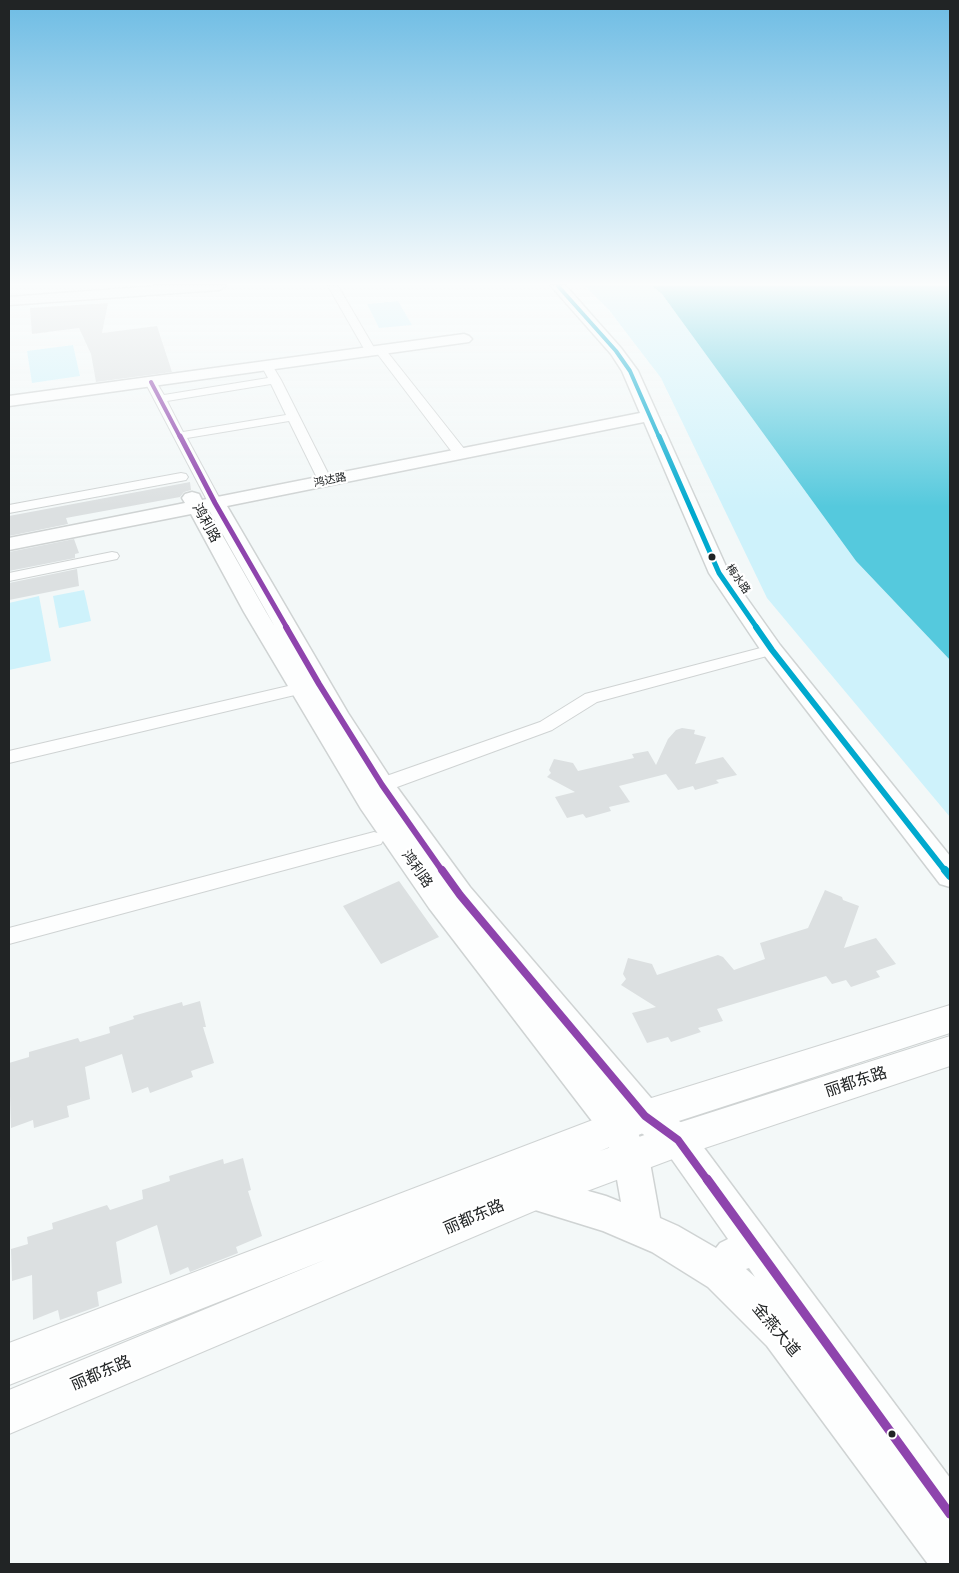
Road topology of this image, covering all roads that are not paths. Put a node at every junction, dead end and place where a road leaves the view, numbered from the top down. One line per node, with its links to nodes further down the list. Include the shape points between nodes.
1 (341, 359): 5 (street)
2 (382, 359): 12 (street)
3 (622, 359): 9 (main road, 梅水路)
4 (632, 359): 25 (street, 梅水路, via 667,416 729,570)
5 (272, 374): 6 (street); 7 (street); 10 (street)
6 (151, 382): 7 (street); 8 (street)
7 (160, 399): 11 (street)
8 (9, 401)
9 (649, 412): 12 (street, 鸿达路); 20 (main road, 梅水路, via 719,573)
10 (294, 418): 11 (street); 13 (street)
11 (180, 436): 14 (street)
12 (457, 450): 13 (street, 鸿达路)
13 (323, 476): 14 (street, 鸿达路)
14 (199, 495): 15 (street); 16 (street, 鸿达路); 17 (street, 鸿达路); 21 (street, 鸿利路)
15 (9, 509)
16 (9, 534)
17 (9, 544)
18 (112, 556): 19 (street)
19 (9, 577)
20 (772, 650): 23 (street, via 591,698 546,726); 26 (main road, 梅水路)
21 (309, 686): 22 (street); 23 (street, 鸿利路); 30 (street, 鸿利路, via 370,802 439,900)
22 (9, 757)
23 (382, 785): 30 (street, 鸿利路)
24 (374, 839): 27 (street)
25 (950, 847)
26 (950, 876)
27 (9, 936)
28 (950, 1019): 30 (main road, 丽都东路)
29 (950, 1051): 31 (main road, 丽都东路)
30 (631, 1133): 31 (street); 32 (main road, 丽都东路); 33 (street, 鸿利路); 36 (main road, 丽都东路)
31 (678, 1140): 34 (street)
32 (532, 1193): 33 (street, 金燕大道, via 606,1214); 37 (main road, 丽都东路)
33 (644, 1230): 35 (street, 金燕大道)
34 (755, 1245): 35 (street, via 733,1256); 38 (street)
35 (722, 1274): 39 (street, 金燕大道, via 781,1332)
36 (9, 1364)
37 (9, 1412)
38 (950, 1514)
39 (950, 1556)

